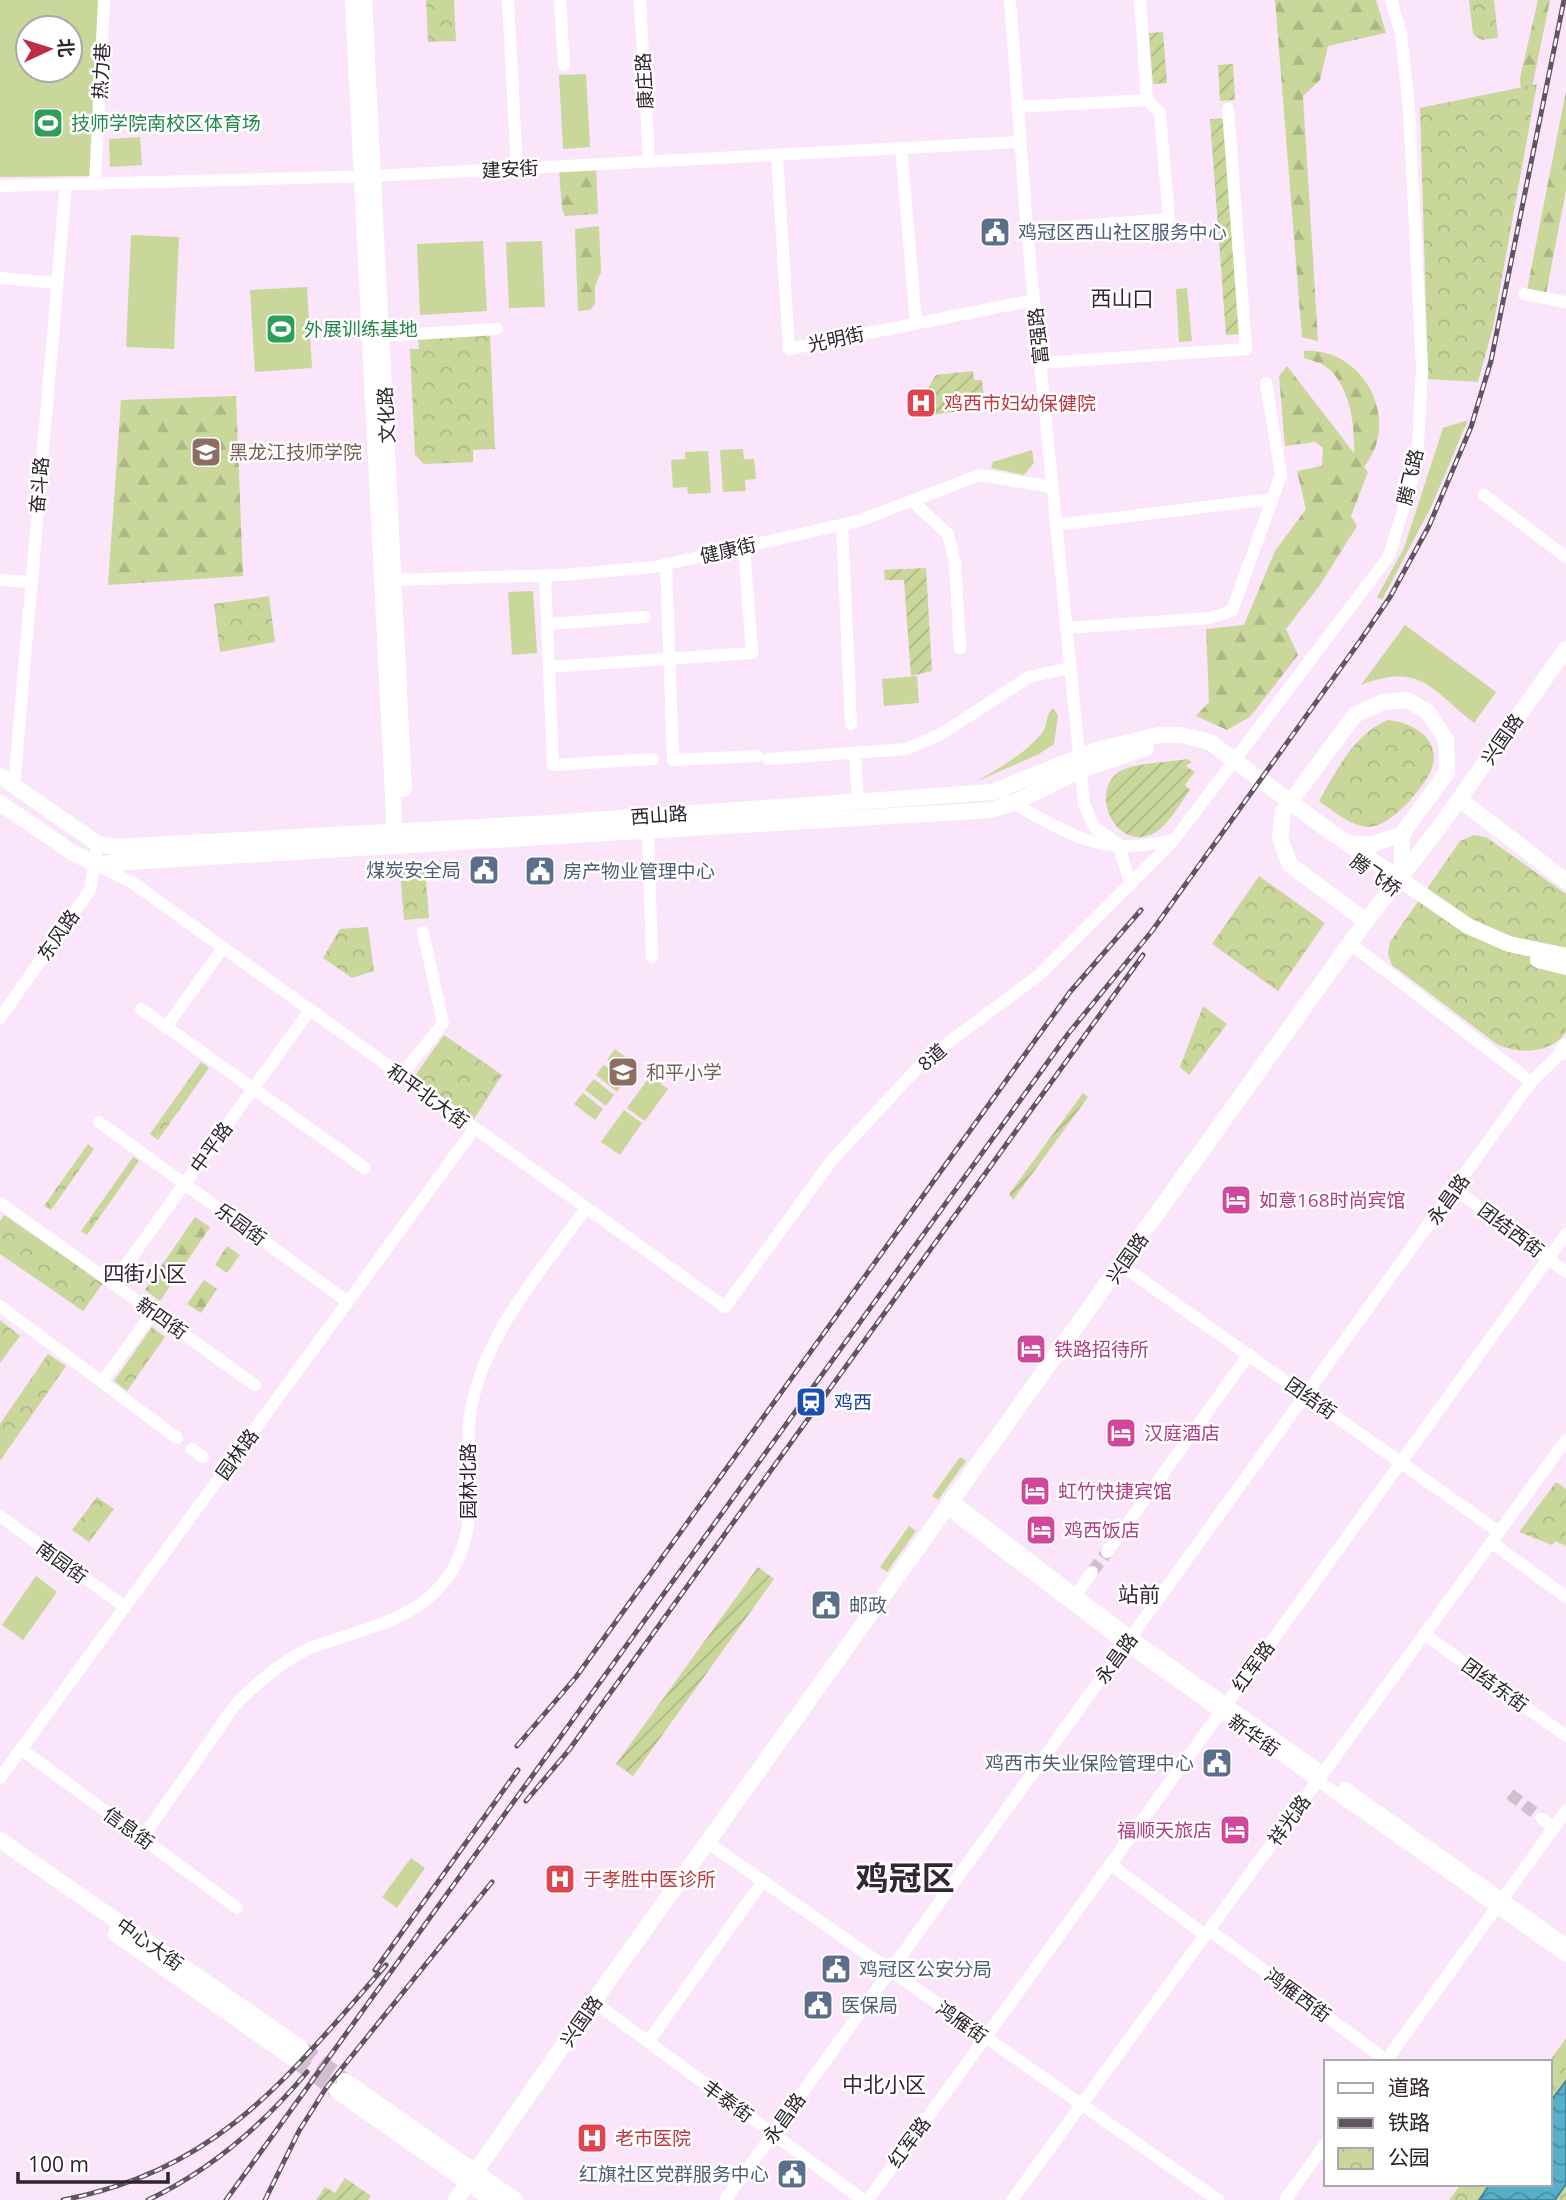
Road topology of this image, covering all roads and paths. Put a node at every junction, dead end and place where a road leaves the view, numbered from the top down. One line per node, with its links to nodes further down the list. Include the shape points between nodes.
1 (104, 0): 21 (street, 热力巷)
2 (353, 0): 19 (main road, 文化路)
3 (364, 0): 19 (main road, 文化路)
4 (508, 0): 18 (street)
5 (560, 0): 10 (street)
6 (640, 0): 17 (street, 康庄路)
7 (1010, 0): 12 (street, 富强路)
8 (1140, 0): 11 (street)
9 (1391, 0): 70 (street, 腾飞路, via 1401,34 1409,108 1422,368 1417,464 1389,556)
10 (564, 65)
11 (1147, 100): 12 (street); 23 (street, via 1160,113 1168,219)
12 (1017, 107): 14 (street, 富强路)
13 (1228, 109): 32 (street, via 1246,349)
14 (1020, 142): 15 (street, 建安街); 23 (street, 富强路)
15 (901, 148): 16 (street, 建安街); 29 (street)
16 (777, 155): 17 (street, 建安街); 29 (street, 光明街, via 789,349)
17 (649, 162): 18 (street, 建安街)
18 (517, 168): 19 (street, 建安街)
19 (368, 176): 21 (street, 建安街); 31 (main road, 文化路); 43 (main road, 文化路)
20 (66, 184): 21 (street, 建安街); 22 (street, 建安街); 25 (street, 奋斗路)
21 (95, 184)
22 (0, 186)
23 (1027, 230): 27 (street, 富强路)
24 (0, 278): 25 (street)
25 (57, 283): 46 (street, 奋斗路)
26 (1524, 294): 28 (street)
27 (1034, 300): 29 (street, 光明街); 32 (street, 富强路)
28 (1566, 302)
29 (916, 323)
30 (497, 329): 31 (street)
31 (382, 336): 43 (main road, 文化路)
32 (1040, 363): 34 (street, 富强路)
33 (1266, 383): 36 (street, via 1281,475)
34 (1052, 487): 37 (street, 健康街, via 979,475); 39 (street, 富强路)
35 (1484, 495): 41 (street)
36 (1272, 499): 39 (street); 49 (street, via 1232,611 1210,618)
37 (912, 501): 38 (street, 健康街); 50 (street, via 948,534 955,563)
38 (842, 525): 40 (street, 健康街); 55 (street)
39 (1056, 525): 49 (street, 富强路)
40 (744, 547): 42 (street, 健康街); 52 (street, via 752,653)
41 (1566, 557)
42 (666, 564): 44 (street, 健康街); 52 (street)
43 (390, 571): 44 (street, 健康街); 69 (main road, 文化路)
44 (545, 576): 48 (street)
45 (0, 580): 46 (street)
46 (30, 582): 61 (street, 奋斗路)
47 (645, 617): 48 (street)
48 (547, 624): 53 (street)
49 (1066, 628): 54 (street, 富强路)
50 (960, 648)
51 (1566, 649): 63 (main road, 兴国路)
52 (669, 659): 53 (street); 57 (street, via 673,760)
53 (549, 667): 58 (street, via 553,765)
54 (1069, 668): 57 (street, via 1028,677 915,746); 59 (street, 富强路)
55 (851, 724)
56 (1207, 746): 59 (main road, 西山路, via 1181,735 1158,735); 71 (main road, 腾飞桥); 72 (main road, 腾飞桥)
57 (855, 753): 64 (street)
58 (653, 759)
59 (1082, 762): 62 (main road, 西山路); 66 (main road, 西山路); 73 (street, 富强路, via 1084,804 1094,827)
60 (0, 776): 61 (main road, 和平北大街)
61 (14, 786): 74 (main road, 和平北大街)
62 (993, 792): 64 (main road, 西山路); 66 (street)
63 (1460, 799): 75 (main road); 79 (main road, 兴国路)
64 (858, 802): 69 (main road, 西山路)
65 (0, 803): 74 (main road, 和平北大街, via 73,853)
66 (1013, 803): 67 (main road, 西山路, via 991,810); 73 (street, via 1093,844)
67 (648, 830): 69 (main road, 西山路); 84 (street)
68 (1402, 834): 72 (main road, via 1370,845); 77 (main road); 79 (main road, via 1447,772 1446,740 1428,712 1407,700 1383,702 1355,715 1283,812 1280,838 1290,865)
69 (398, 836): 74 (main road, 西山路); 74 (main road, 西山路)
70 (1174, 840): 73 (street, via 1138,848); 76 (street, 8道)
71 (1329, 840): 72 (main road); 77 (main road, 腾飞桥)
72 (1348, 843): 77 (main road, 腾飞桥)
73 (1118, 844): 76 (street)
74 (110, 859): 78 (street, 东风路); 78 (street); 82 (street, 和平北大街, via 133,883)
75 (1566, 881)
76 (1131, 885): 108 (street, 8道, via 1039,975 925,1060 832,1160)
77 (1404, 889): 83 (main road, 腾飞桥, via 1509,944); 85 (main road, 腾飞桥, via 1466,935 1504,952)
78 (90, 890): 88 (street, 东风路)
79 (1366, 921): 81 (main road, 兴国路)
80 (423, 932): 91 (street, via 443,1023)
81 (1351, 944): 92 (street); 103 (main road, 兴国路)
82 (223, 948): 87 (street, 和平北大街); 89 (street)
83 (1566, 956)
84 (652, 957)
85 (1566, 967)
86 (141, 1009): 89 (street)
87 (310, 1010): 91 (street, 和平北大街); 93 (street, 中平路)
88 (0, 1018)
89 (166, 1027): 93 (street)
90 (1565, 1049): 92 (street, 永昌路)
91 (401, 1076): 95 (street, 和平北大街)
92 (1531, 1082): 98 (street, 永昌路)
93 (253, 1089): 96 (street); 97 (street, 中平路)
94 (99, 1122): 97 (street, 乐园街)
95 (474, 1129): 100 (street, 和平北大街); 106 (street, 园林路)
96 (365, 1168)
97 (185, 1183): 105 (street, 中平路); 106 (street, 乐园街)
98 (1455, 1189): 102 (street, 团结西街); 113 (street, 永昌路)
99 (1, 1206): 105 (street, 新四街)
100 (586, 1208): 108 (street, 和平北大街); 135 (street, 园林北路, via 512,1311 480,1373 468,1435 472,1505 468,1533 452,1570 431,1595 398,1618 312,1648 242,1697)
101 (1566, 1234): 102 (street, 红军路)
102 (1548, 1258): 104 (street, 团结西街); 116 (street, 红军路)
103 (1121, 1265): 110 (street, 团结街); 117 (main road, 兴国路)
104 (1566, 1272)
105 (113, 1283): 109 (street, 新四街)
106 (348, 1302): 124 (street, 园林路)
107 (0, 1306): 111 (street)
108 (725, 1307)
109 (153, 1312): 111 (street); 112 (street, 新四街)
110 (1249, 1354): 113 (street, 团结街); 120 (street)
111 (102, 1382): 114 (street)
112 (255, 1385)
113 (1307, 1395): 116 (street, 团结街); 126 (street, 永昌路)
114 (177, 1438)
115 (1566, 1440): 119 (street, 祥光路)
116 (1401, 1462): 119 (street, 团结街); 127 (street, 红军路)
117 (949, 1504): 122 (street, 新华街); 126 (street, 新华街); 137 (main road, 兴国路)
118 (0, 1516): 124 (street, 南园街)
119 (1495, 1537): 123 (street, 团结街); 125 (street, 祥光路)
120 (1107, 1552)
121 (1092, 1572): 122 (street)
122 (1076, 1595): 126 (street, 新华街)
123 (1566, 1597)
124 (125, 1607): 129 (street, 园林路)
125 (1424, 1634): 128 (street, 团结东街); 130 (street, 祥光路)
126 (1129, 1641): 127 (street, 新华街); 146 (street, 永昌路)
127 (1223, 1708): 130 (street, 新华街); 139 (street, 红军路)
128 (1566, 1736)
129 (21, 1749): 131 (street, 园林路); 135 (street, 信息街)
130 (1321, 1776): 141 (street, 新华街); 143 (street, 祥光路)
131 (0, 1778)
132 (1566, 1811): 134 (street)
133 (1541, 1818): 134 (street)
134 (1554, 1828): 141 (street)
135 (142, 1838): 142 (street, 信息街)
136 (0, 1840): 138 (main road, 中心大街, via 297,2054)
137 (707, 1842): 140 (street, 鸿雁街); 147 (main road, 兴国路)
138 (0, 1851)
139 (1110, 1864): 143 (street, 鸿雁西街); 148 (street, 红军路)
140 (764, 1881): 146 (street, 鸿雁街); 149 (street)
141 (1499, 1903): 144 (street, 新华街); 145 (street, 新华街); 151 (street)
142 (237, 1908)
143 (1207, 1933): 150 (street, 鸿雁西街); 153 (street, 祥光路)
144 (1566, 1944)
145 (1566, 1956)
146 (890, 1971): 148 (street, 鸿雁街); 154 (street, 永昌路)
147 (594, 2002): 149 (street, 丰泰街); 156 (main road, 兴国路)
148 (984, 2038): 153 (street, 鸿雁街); 161 (street, 红军路)
149 (648, 2042): 154 (street, 丰泰街)
150 (1384, 2060)
151 (1386, 2060)
152 (341, 2086): 156 (main road)
153 (1081, 2106): 162 (street, 祥光路); 163 (street, 鸿雁街)
154 (773, 2133): 160 (street, 永昌路); 161 (street, 丰泰街)
155 (1324, 2146): 164 (street)
156 (472, 2176): 157 (main road, 兴国路); 158 (main road); 159 (main road)
157 (456, 2200)
158 (493, 2200)
159 (515, 2200)
160 (725, 2200)
161 (865, 2200)
162 (1012, 2200)
163 (1218, 2200)
164 (1285, 2200)

